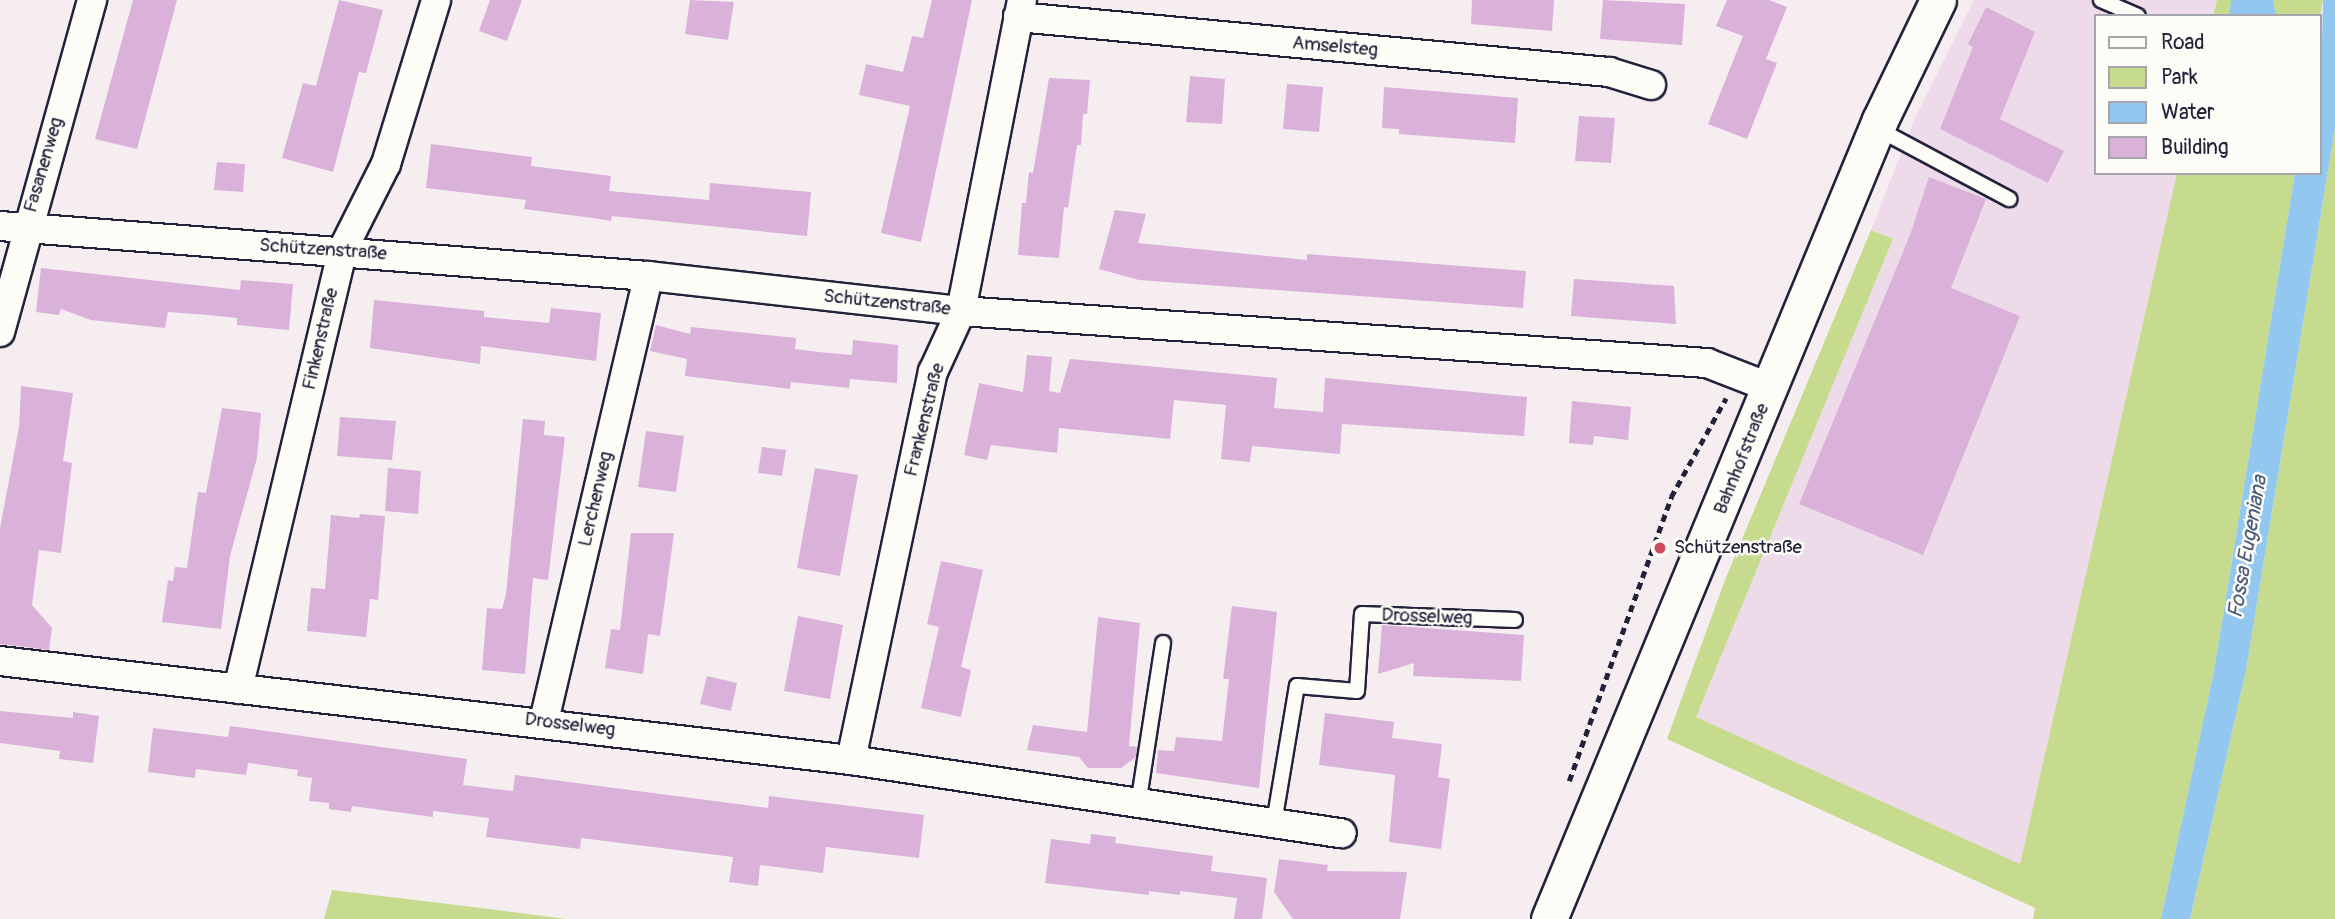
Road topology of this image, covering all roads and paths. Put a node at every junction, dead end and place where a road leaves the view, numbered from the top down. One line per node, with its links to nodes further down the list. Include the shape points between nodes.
1 (92, 0): 10 (street, Fasanenweg)
2 (436, 0): 11 (street, Finkenstraße, via 386,164)
3 (1938, 0): 8 (street, Bahnhofstraße)
4 (2102, 0): 6 (lane)
5 (1020, 9): 7 (street, Amselsteg, via 1609,72); 13 (street, Frankenstraße)
6 (2134, 14)
7 (1651, 85)
8 (1877, 128): 9 (lane); 16 (street, Bahnhofstraße)
9 (2009, 199)
10 (13, 227): 11 (street, Schützenstraße); 14 (street, Fasanenweg)
11 (342, 251): 12 (street, Schützenstraße); 20 (street, Finkenstraße)
12 (648, 276): 13 (street, Schützenstraße); 21 (street, Lerchenweg)
13 (961, 311): 15 (street, Schützenstraße, via 1707,363); 22 (street, Frankenstraße, via 933,372)
14 (0, 332)
15 (1738, 375): 16 (street, Schützenstraße); 23 (path, via 1671,497)
16 (1771, 388): 27 (street, Bahnhofstraße)
17 (1515, 620): 25 (lane, Drosselweg, via 1362,614 1357,691 1297,686)
18 (1163, 643): 24 (lane)
19 (0, 662): 20 (street, Drosselweg)
20 (238, 689): 21 (street, Drosselweg)
21 (544, 721): 22 (street, Drosselweg)
22 (851, 760): 24 (street, Drosselweg)
23 (1567, 784)
24 (1138, 806): 25 (street, Drosselweg)
25 (1274, 823): 26 (street, Drosselweg)
26 (1342, 833)
27 (1549, 919)

